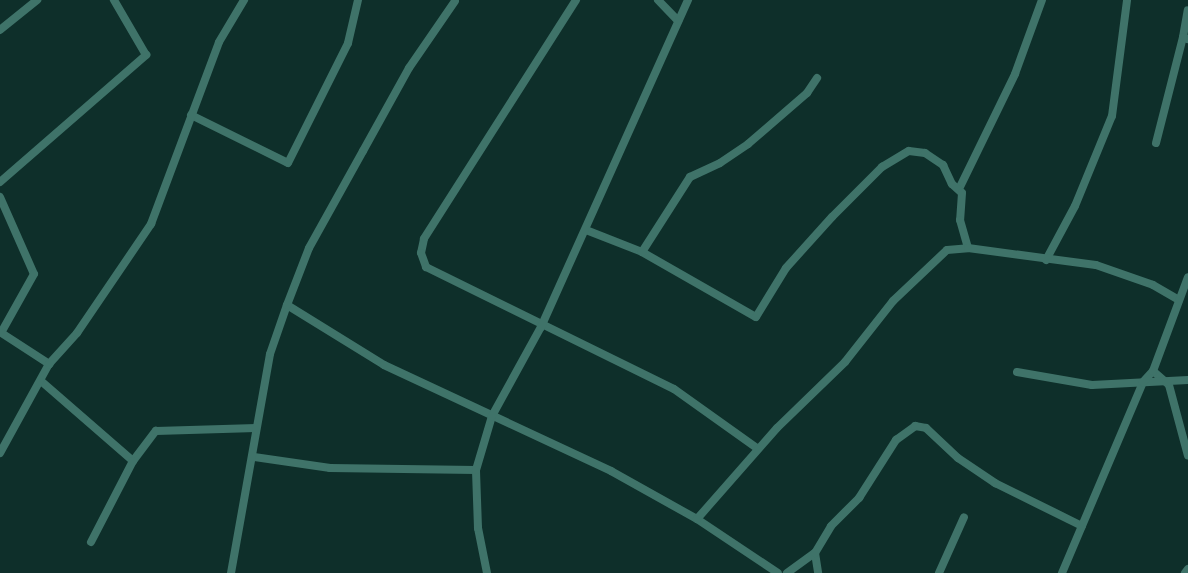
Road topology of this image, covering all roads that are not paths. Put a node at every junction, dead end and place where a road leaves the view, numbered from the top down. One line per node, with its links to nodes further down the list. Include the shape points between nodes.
1 (37, 0): 13 (street)
2 (114, 0): 18 (street, via 146,55)
3 (244, 0): 16 (street, via 219,42)
4 (358, 0): 16 (street, via 348,43 288,163)
5 (576, 0): 30 (street, via 424,239 420,253 426,267)
6 (658, 0): 12 (street)
7 (688, 0): 12 (street)
8 (1042, 0): 19 (street, via 1015,74)
9 (1127, 0): 26 (street, via 1112,116 1075,206)
10 (455, 1): 29 (street, via 409,68 309,248)
11 (1188, 10): 14 (street)
12 (678, 21): 21 (street)
13 (0, 30)
14 (1186, 39): 17 (street)
15 (817, 78): 25 (street, via 807,93 748,144 720,164 690,177)
16 (191, 115): 32 (street, via 186,138 151,224 77,333)
17 (1156, 143)
18 (0, 182)
19 (959, 189): 22 (street, via 964,198 960,220); 25 (street, via 943,165 925,153 909,152 890,162 786,268 756,316)
20 (0, 196): 31 (street, via 34,274)
21 (586, 230): 25 (street); 30 (street)
22 (965, 237): 23 (street); 24 (street)
23 (955, 248): 24 (street); 41 (street, via 948,249 914,280 844,362)
24 (968, 248): 26 (street)
25 (642, 252)
26 (1046, 260): 28 (street, via 1096,265 1153,285)
27 (1188, 277): 28 (street)
28 (1179, 300): 33 (street)
29 (287, 305): 39 (street, via 384,365); 40 (street, via 270,354)
30 (541, 327): 39 (street); 41 (street, via 562,332 674,389)
31 (1, 331): 32 (street)
32 (49, 364): 37 (street)
33 (1153, 371): 35 (street); 38 (street)
34 (1017, 372): 38 (street, via 1092,385)
35 (1166, 379): 36 (street); 38 (street); 43 (street)
36 (1188, 380)
37 (41, 381): 42 (street); 45 (street)
38 (1143, 382): 49 (street)
39 (492, 416): 46 (street); 48 (street, via 611,471)
40 (256, 428): 44 (street); 45 (street, via 156,431)
41 (758, 449): 48 (street)
42 (0, 453)
43 (1188, 456)
44 (254, 457): 46 (street, via 330,468); 53 (street)
45 (133, 461): 50 (street)
46 (476, 470): 54 (street, via 478,528)
47 (964, 517): 58 (street)
48 (697, 519): 55 (street)
49 (1082, 526): 51 (street, via 995,483 958,458 926,428 915,426 896,440 859,498 831,526); 59 (street)
50 (91, 542)
51 (815, 553): 56 (street); 57 (street)
52 (1188, 569): 60 (street)
53 (231, 573)
54 (487, 573)
55 (778, 573)
56 (787, 573)
57 (818, 573)
58 (939, 573)
59 (1062, 573)
60 (1185, 573)

